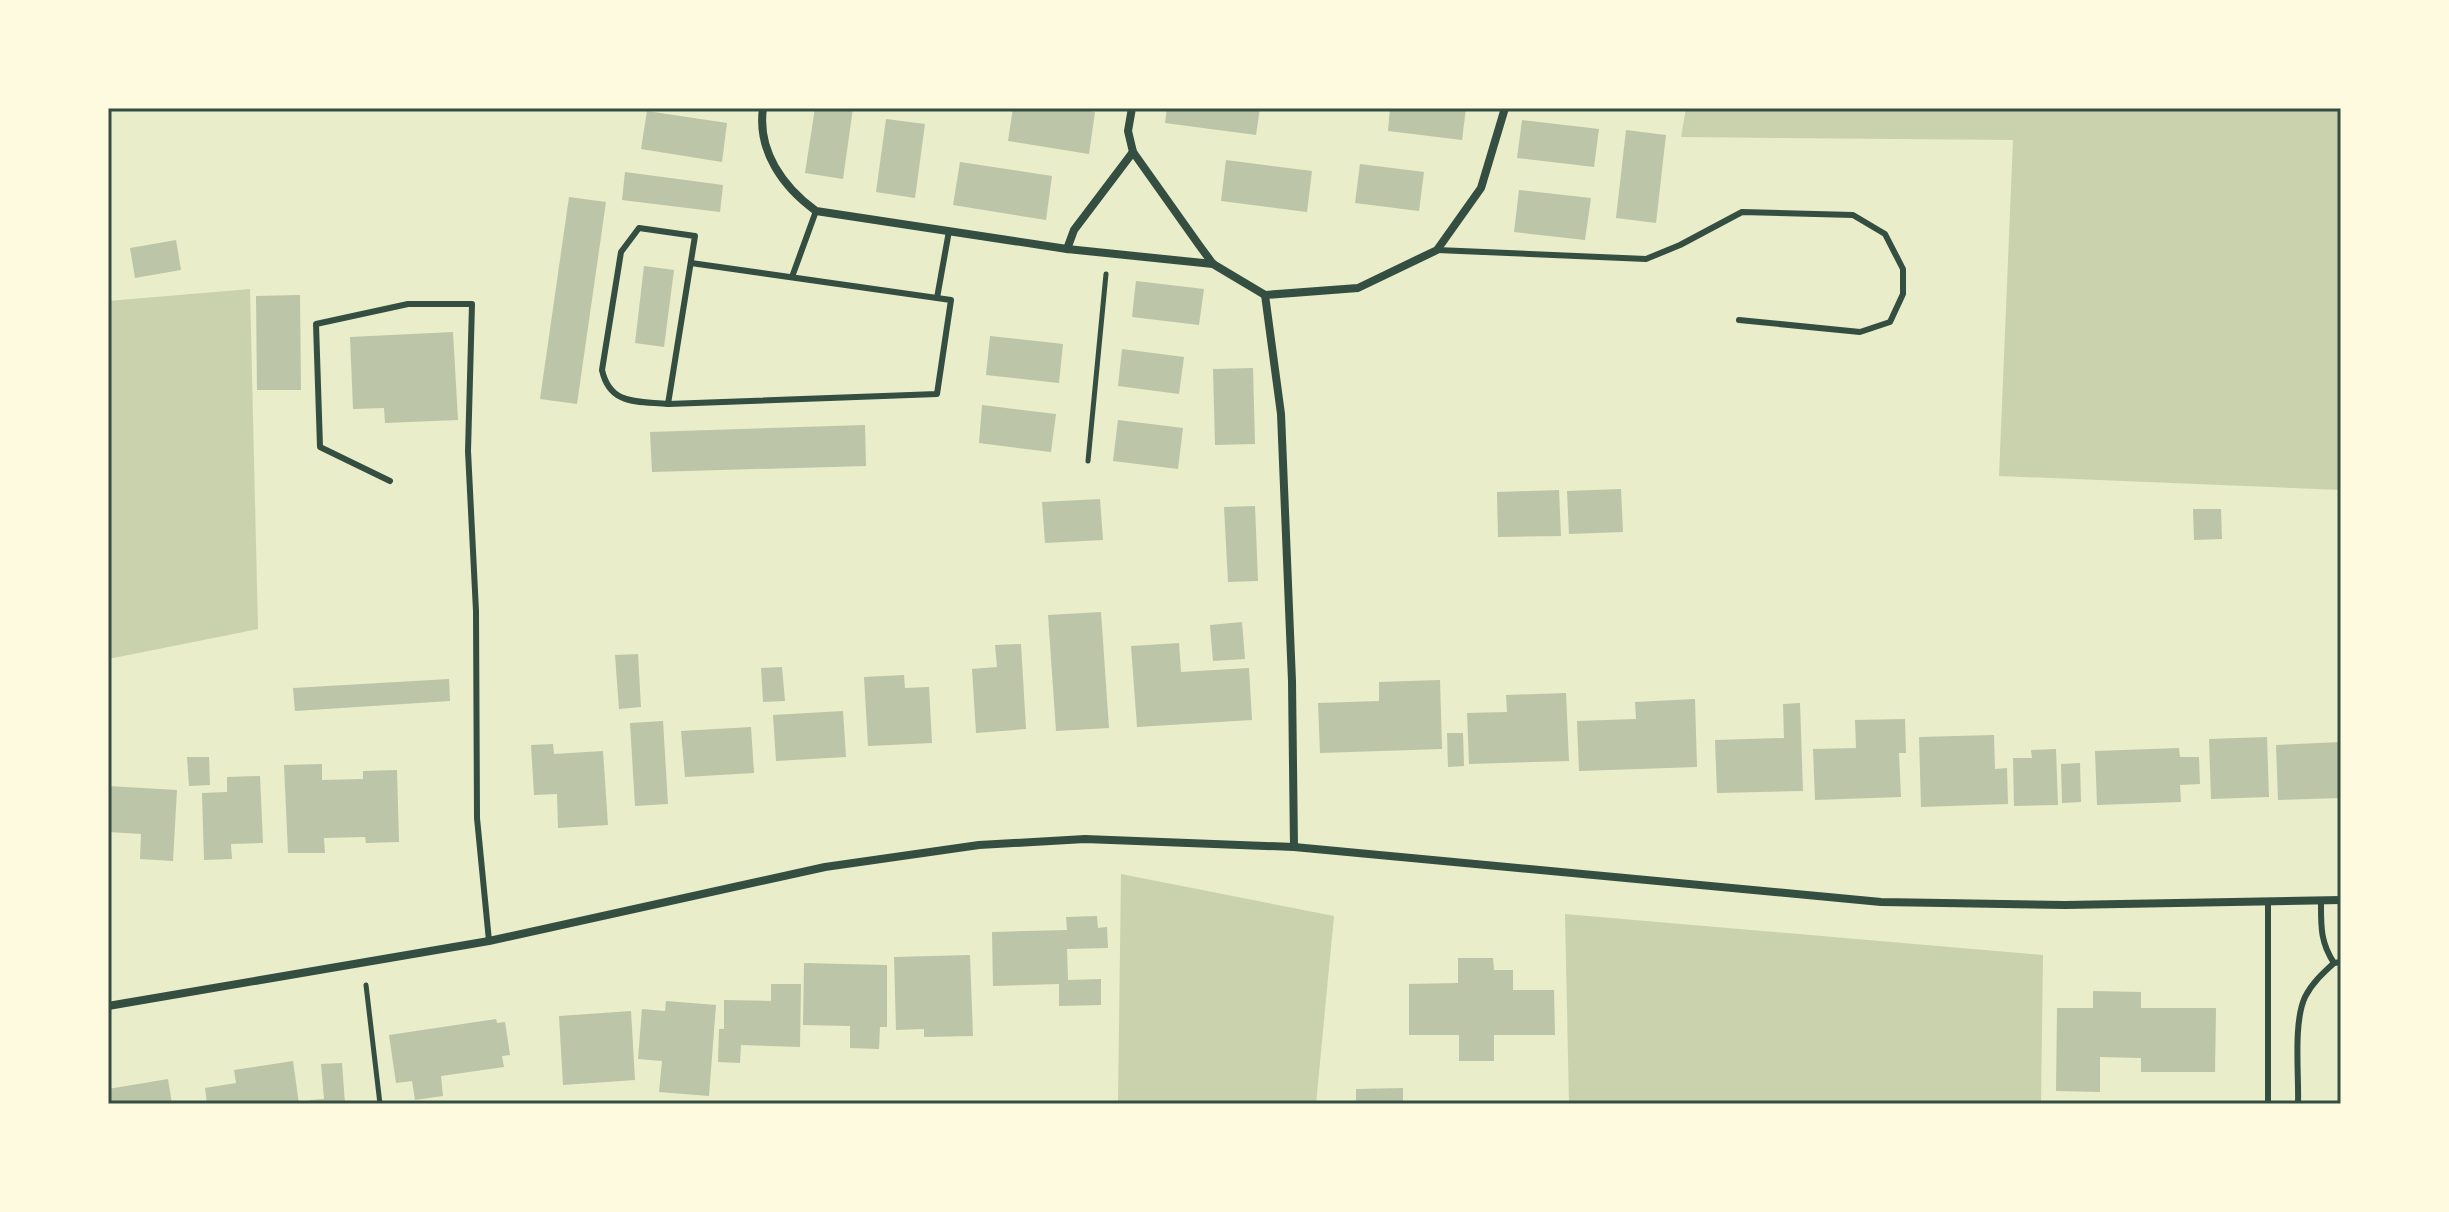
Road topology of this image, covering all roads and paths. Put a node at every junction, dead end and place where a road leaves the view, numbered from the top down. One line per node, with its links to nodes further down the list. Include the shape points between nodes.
1 (763, 108): 5 (street, via 768,151 778,175)
2 (1132, 108): 4 (street, via 1128,131)
3 (1505, 108): 8 (street, via 1481,188)
4 (1133, 152): 7 (street, via 1074,230); 11 (street)
5 (816, 211): 6 (street); 12 (lane)
6 (949, 231): 7 (street); 14 (lane)
7 (1067, 249): 9 (street)
8 (1437, 250): 13 (street, via 1358,288); 15 (lane, via 1646,259 1742,212 1853,215 1885,234 1903,269 1903,294 1890,322 1860,332)
9 (1108, 253): 11 (street); 17 (path)
10 (691, 263): 12 (lane); 16 (lane); 16 (lane, via 695,236 639,228 621,252 602,370 605,387 620,399)
11 (1213, 264): 13 (street)
12 (792, 277): 14 (lane)
13 (1265, 295): 19 (street, via 1281,414)
14 (937, 298): 16 (lane, via 951,300 937,394)
15 (1739, 320)
16 (668, 404)
17 (1088, 461)
18 (390, 481): 23 (lane, via 320,447 316,324 408,304 472,304 468,451 476,611 477,818)
19 (1294, 847): 22 (street, via 1881,902); 23 (street, via 1085,839 979,845 825,867)
20 (2341, 900): 21 (street)
21 (2321, 901): 22 (street); 24 (lane, via 2320,933)
22 (2268, 903): 28 (lane)
23 (489, 941): 25 (street)
24 (2337, 963): 29 (lane, via 2318,979 2303,1003)
25 (363, 964): 26 (street); 27 (path)
26 (108, 1006)
27 (380, 1104)
28 (2268, 1104)
29 (2298, 1104)

